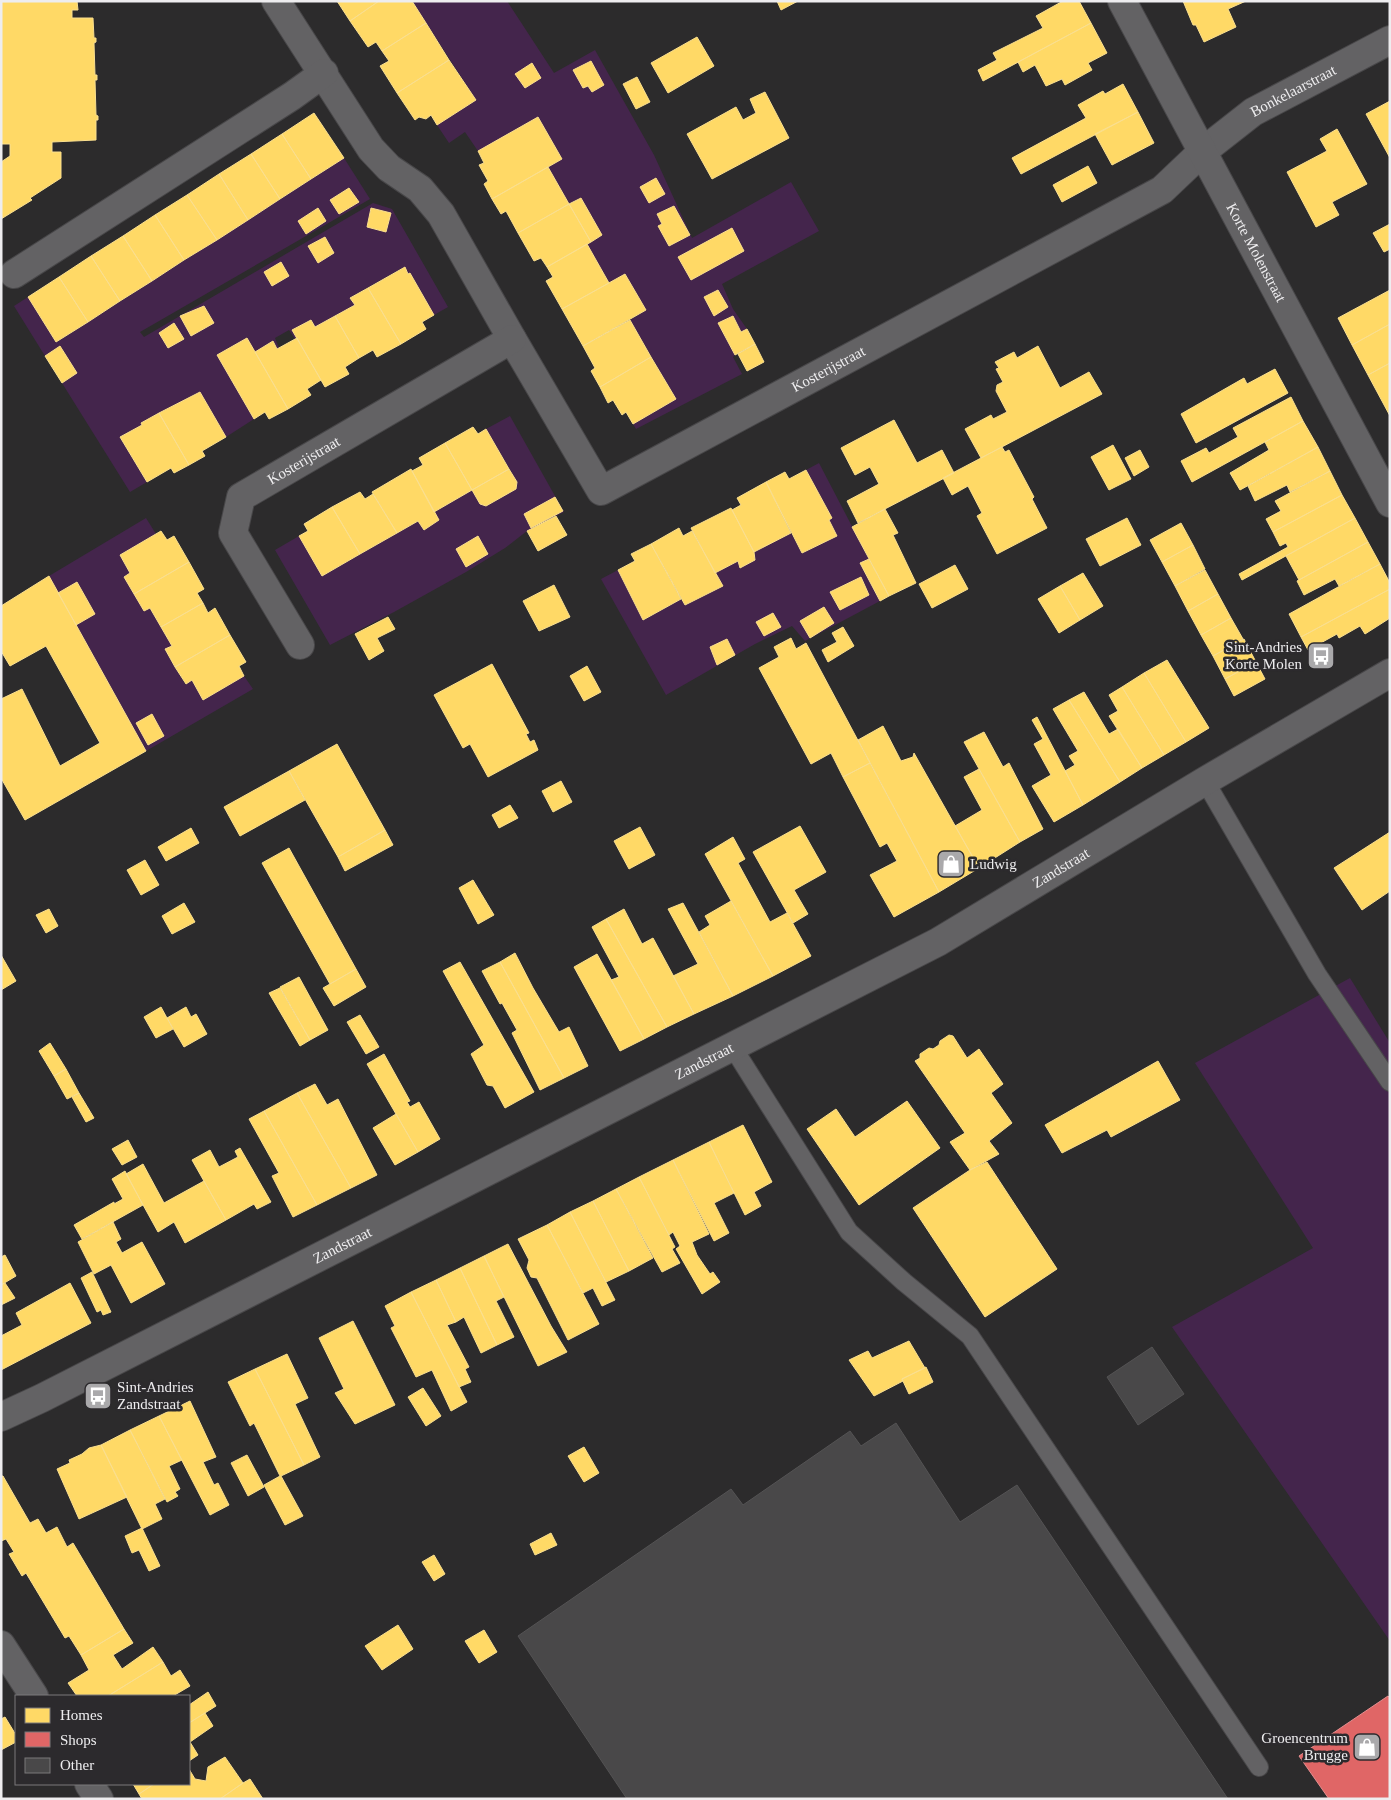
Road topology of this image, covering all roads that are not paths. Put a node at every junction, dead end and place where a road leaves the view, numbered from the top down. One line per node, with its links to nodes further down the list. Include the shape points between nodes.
1 (276, 1): 4 (street, Kosterijstraat)
2 (1122, 1): 5 (street, Korte Molenstraat)
3 (1390, 40): 5 (street, Bonkelaarstraat, via 1253,112)
4 (324, 73): 6 (street); 7 (street, Kosterijstraat, via 371,149 389,168 420,189 441,214)
5 (1202, 152): 7 (street, Kosterijstraat, via 1162,190 601,491); 8 (street, Korte Molenstraat)
6 (14, 274)
7 (512, 340): 9 (street, Kosterijstraat, via 241,497 233,533)
8 (1390, 503)
9 (300, 645)
10 (1390, 673): 11 (street, Zandstraat)
11 (1205, 782): 12 (street, Zandstraat, via 938,942); 13 (lane, via 1318,974)
12 (732, 1046): 14 (street, Zandstraat, via 60,1390); 17 (lane, via 849,1232 970,1336)
13 (1390, 1082)
14 (1, 1417)
15 (1, 1645): 16 (street)
16 (33, 1695)
17 (1259, 1766)
18 (91, 1785): 19 (street)
19 (99, 1799)

